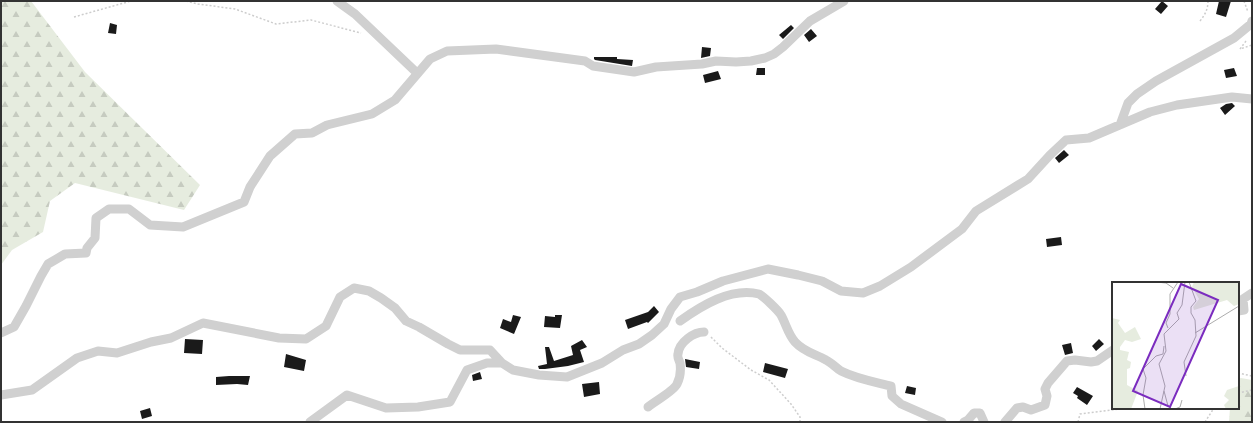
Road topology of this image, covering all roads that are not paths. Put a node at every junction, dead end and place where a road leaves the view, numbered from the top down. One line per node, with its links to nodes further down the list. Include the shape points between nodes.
1 (337, 1): 4 (street, via 355,14)
2 (844, 1): 4 (street, via 810,21 774,54 751,61 672,65 634,72 594,66 585,61 496,49 447,52 430,59)
3 (1252, 21): 6 (street, via 1234,38 1137,94 1128,103)
4 (417, 73): 11 (street, via 395,100 372,114 327,125 312,133 295,134 270,156 250,187 244,202 183,227 150,225 129,209 110,209 96,218 95,238 86,253 65,254 48,264 14,327)
5 (1252, 99): 6 (street, via 1232,97 1177,105 1150,112)
6 (1120, 125): 13 (street, via 1088,138 1066,140 1028,179 976,211 962,229 911,267 863,293 841,291 822,281 768,269 723,281 680,297 664,324 652,335 602,363 566,377 513,370)
7 (1252, 293): 8 (street, via 1243,299 1244,310)
8 (1239, 311)
9 (680, 321): 17 (street, via 719,298 745,292 760,294 781,315 786,329 807,353 826,360 841,371 891,386 892,396 901,404)
10 (704, 332): 15 (street, via 696,332 682,344 678,354 680,375 677,385)
11 (1, 333)
12 (1112, 351): 20 (street, via 1097,361 1067,361 1048,383 1045,389 1045,405 1031,410 1017,408)
13 (502, 363): 14 (street, via 490,350 460,350 448,344 406,321 395,308 381,298 354,288 340,297 326,326 306,339 280,338 204,323 170,338 117,353 98,351 77,358 32,390); 16 (street, via 487,363 467,370 450,402 386,408 347,395)
14 (1, 395)
15 (648, 407)
16 (310, 422)
17 (942, 422)
18 (964, 422): 19 (street, via 974,412 980,414)
19 (984, 422)
20 (1005, 422)

